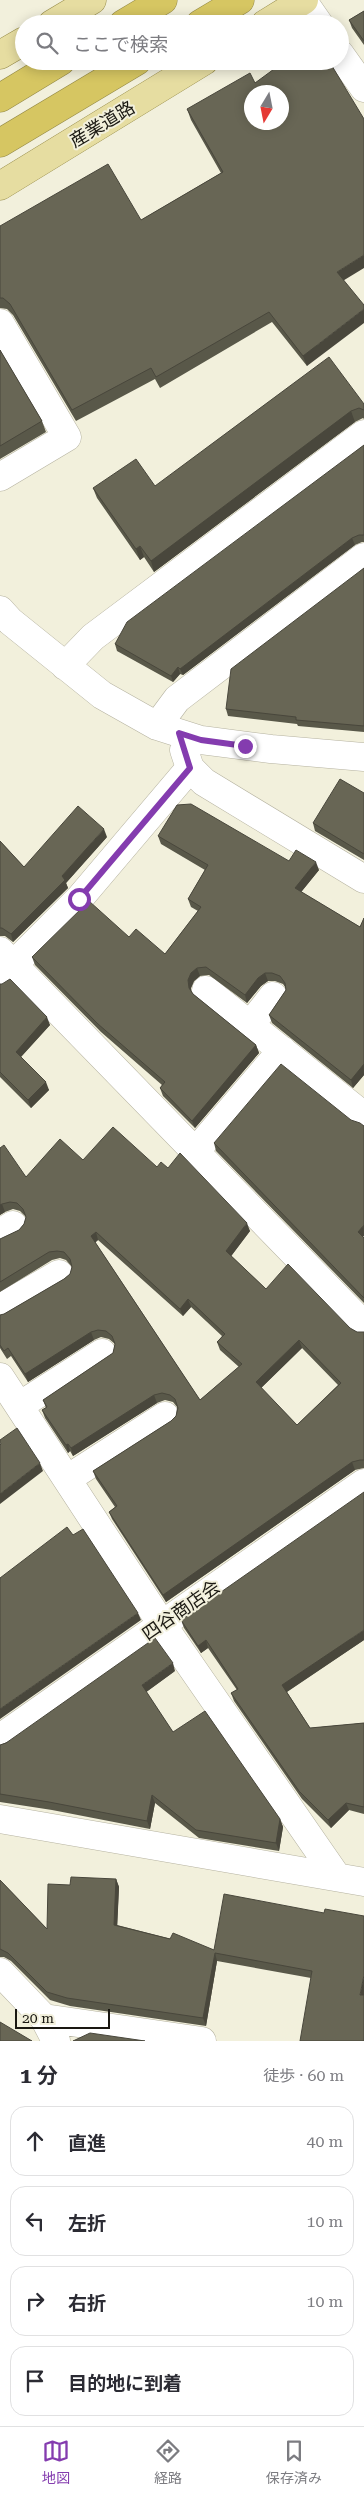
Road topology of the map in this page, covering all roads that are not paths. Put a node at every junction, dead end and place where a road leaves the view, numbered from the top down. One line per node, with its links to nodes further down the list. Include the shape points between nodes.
1 (92, 0): 5 (main road)
2 (163, 0): 6 (highway)
3 (240, 0): 7 (highway)
4 (304, 0): 8 (main road); 9 (street)
5 (67, 15)
6 (139, 15)
7 (215, 15)
8 (280, 15)
9 (313, 15)
10 (15, 46): 11 (main road)
11 (0, 55)
12 (349, 67): 16 (street)
13 (46, 70): 17 (highway)
14 (122, 70): 18 (highway)
15 (189, 70): 19 (main road, 産業道路)
16 (364, 88)
17 (0, 98)
18 (0, 143)
19 (0, 186)
20 (0, 323): 22 (street, via 67,437)
21 (364, 434): 25 (street, via 93,637)
22 (0, 477)
23 (364, 557): 26 (street, via 177,698)
24 (0, 610): 25 (street)
25 (66, 666): 26 (street, via 102,695)
26 (168, 730): 27 (street, via 201,740); 28 (street)
27 (364, 757)
28 (190, 768): 29 (street, via 204,782); 30 (street, via 79,899)
29 (364, 879)
30 (4, 965): 36 (street)
31 (206, 990): 33 (street)
32 (273, 996): 33 (street)
33 (250, 1025): 34 (street)
34 (282, 1050): 35 (street); 36 (street)
35 (364, 1116)
36 (195, 1152): 39 (street)
37 (59, 1274): 38 (street)
38 (0, 1308)
39 (364, 1325)
40 (102, 1353): 42 (street)
41 (0, 1377): 42 (street)
42 (19, 1406): 44 (street)
43 (165, 1416): 44 (street)
44 (67, 1479): 46 (street)
45 (360, 1493): 46 (street, 四谷商店会)
46 (161, 1623): 47 (street, 四谷商店会); 49 (street)
47 (0, 1738)
48 (0, 1819): 49 (street)
49 (337, 1877): 50 (street)
50 (364, 1882)
51 (0, 1972): 52 (street)
52 (50, 2030): 53 (street)
53 (202, 2041)

